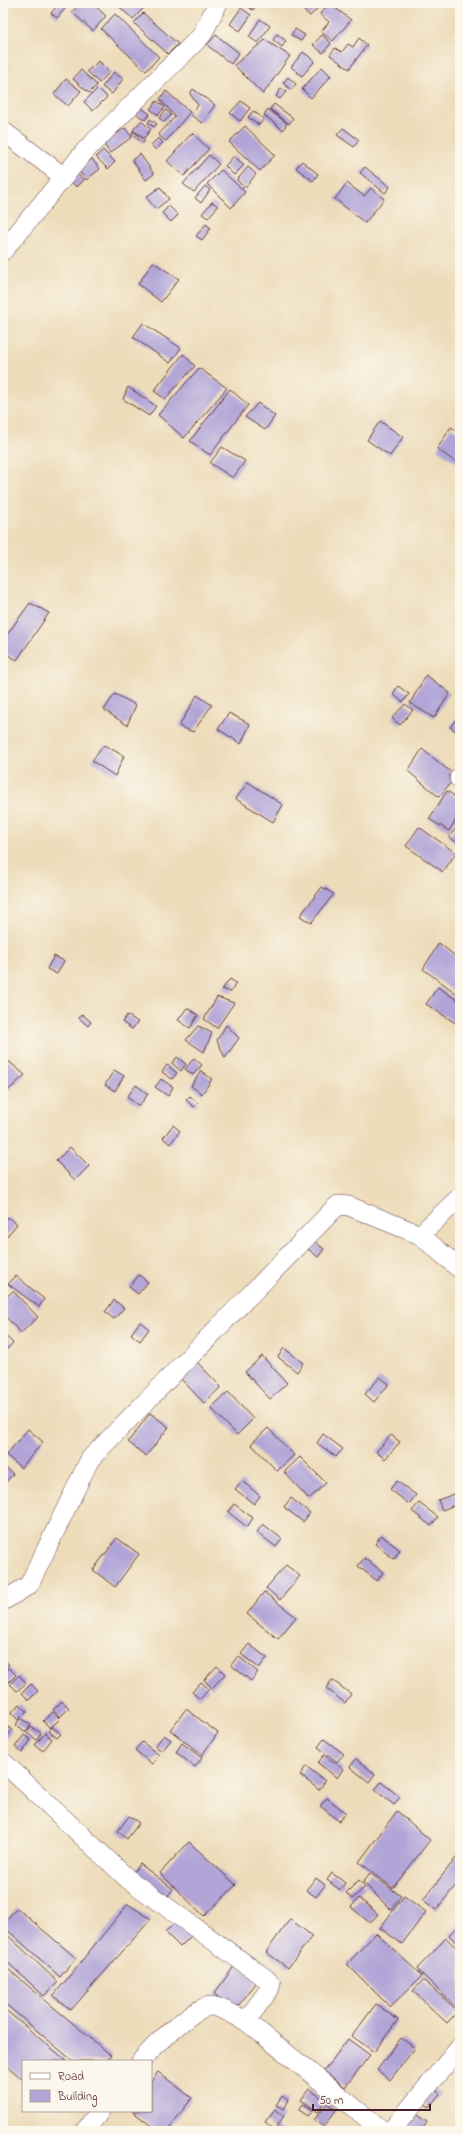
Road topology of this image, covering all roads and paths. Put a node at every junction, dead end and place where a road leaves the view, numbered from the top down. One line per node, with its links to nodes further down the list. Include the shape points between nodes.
1 (218, 3): 3 (street, via 202,35 84,151)
2 (3, 131): 3 (street)
3 (64, 177): 4 (street)
4 (3, 251)
5 (460, 1196): 6 (street)
6 (420, 1235): 7 (street); 8 (street, via 349,1206 338,1205 330,1212 90,1459 29,1585)
7 (460, 1269)
8 (3, 1601)
9 (3, 1762): 10 (street, via 128,1880 271,1984)
10 (246, 2020): 12 (street, via 213,2006 199,2009 152,2048); 15 (street)
11 (460, 2047): 16 (street)
12 (142, 2060)
13 (99, 2112): 14 (street)
14 (85, 2131)
15 (383, 2131)
16 (391, 2131)

